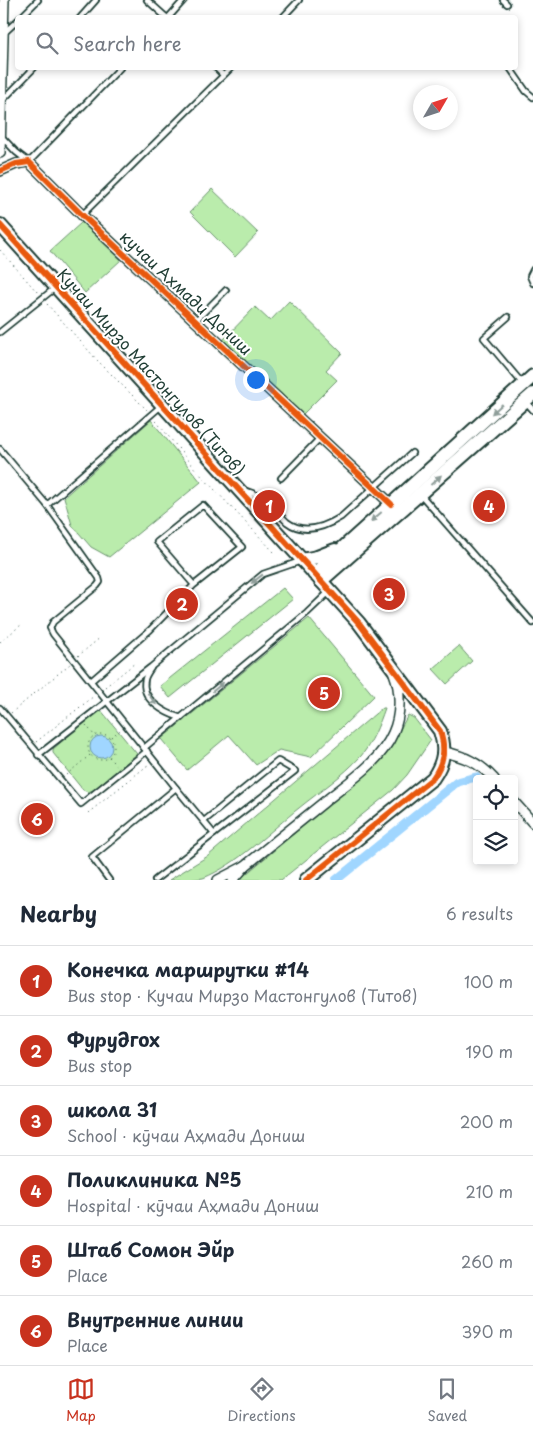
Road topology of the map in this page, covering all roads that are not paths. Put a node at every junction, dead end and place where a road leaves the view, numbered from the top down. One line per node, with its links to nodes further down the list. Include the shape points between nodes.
1 (4, 0): 12 (street)
2 (38, 0): 7 (lane)
3 (96, 0): 8 (lane)
4 (148, 0): 9 (lane)
5 (184, 0): 10 (lane)
6 (299, 0): 11 (lane)
7 (23, 15)
8 (83, 15)
9 (164, 15)
10 (170, 15)
11 (285, 15)
12 (2, 21): 14 (street)
13 (15, 23): 14 (lane)
14 (3, 34): 22 (street)
15 (32, 70): 22 (lane)
16 (118, 70): 25 (lane)
17 (218, 70): 20 (lane)
18 (229, 70): 20 (lane)
19 (511, 70): 21 (lane)
20 (224, 75): 27 (lane)
21 (533, 97)
22 (2, 102): 23 (street)
23 (1, 136): 24 (street); 25 (lane)
24 (0, 153)
25 (29, 162): 26 (street); 27 (street, кучаи Ахмади Дониш)
26 (0, 171)
27 (82, 215): 34 (street, кучаи Ахмади Дониш)
28 (0, 225): 31 (street, Кучаи Мирзо Мастонгулов (Титов))
29 (533, 270): 30 (lane, via 530,276)
30 (533, 282)
31 (56, 287): 35 (lane); 37 (street, Кучаи Мирзо Мастонгулов (Титов))
32 (226, 290): 34 (lane)
33 (508, 317): 36 (lane, via 484,338)
34 (195, 320): 38 (street, кучаи Ахмади Дониш)
35 (0, 332)
36 (530, 393): 44 (street, one-way to 36); 45 (street, one-way to 45)
37 (162, 405): 42 (street, Кучаи Мирзо Мастонгулов (Титов)); 46 (lane)
38 (320, 438): 41 (lane); 43 (street, кучаи Ахмади Дониш)
39 (0, 449): 46 (lane)
40 (412, 453): 43 (lane)
41 (281, 478)
42 (237, 488): 43 (lane, via 257,494 287,522 313,529 341,517); 48 (street, Кучаи Мирзо Мастонгулов (Титов))
43 (374, 488): 45 (street, кучаи Ахмади Дониш)
44 (420, 494): 47 (street); 52 (lane)
45 (391, 504): 47 (street, one-way to 47)
46 (46, 505): 55 (lane, via 99,578 97,586 58,617 50,628)
47 (348, 549): 48 (street); 49 (street); 51 (street)
48 (302, 560): 49 (street, Кучаи Мирзо Мастонгулов (Титов)); 54 (lane, one-way to 54, via 263,574)
49 (317, 577): 51 (street, Кучаи Мирзо Мастонгулов (Титов))
50 (194, 586): 50 (lane, via 242,547 203,505 157,542); 55 (lane, via 150,630)
51 (330, 591): 53 (street, Кучаи Мирзо Мастонгулов (Титов)); 58 (lane, one-way to 51)
52 (533, 623)
53 (386, 660): 60 (street, Кучаи Мирзо Мастонгулов (Титов), via 437,725); 68 (street, via 399,691 396,722 387,744 358,774)
54 (151, 667): 56 (lane); 58 (lane, one-way to 58, via 145,680 150,698 160,709)
55 (91, 681): 56 (lane)
56 (107, 701): 59 (lane); 61 (lane)
57 (0, 708): 61 (lane)
58 (181, 718): 59 (lane)
59 (146, 749): 61 (lane, via 81,804); 63 (lane)
60 (444, 752): 62 (street, via 476,762); 73 (street, via 433,778)
61 (38, 755)
62 (490, 775)
63 (176, 788): 65 (lane); 69 (lane, via 92,857)
64 (518, 806): 66 (street)
65 (204, 821): 67 (lane); 67 (lane, via 278,761 294,771)
66 (533, 823)
67 (214, 834): 70 (lane)
68 (245, 866): 71 (street); 72 (street)
69 (110, 880)
70 (155, 880)
71 (218, 880)
72 (233, 880)
73 (306, 880)

